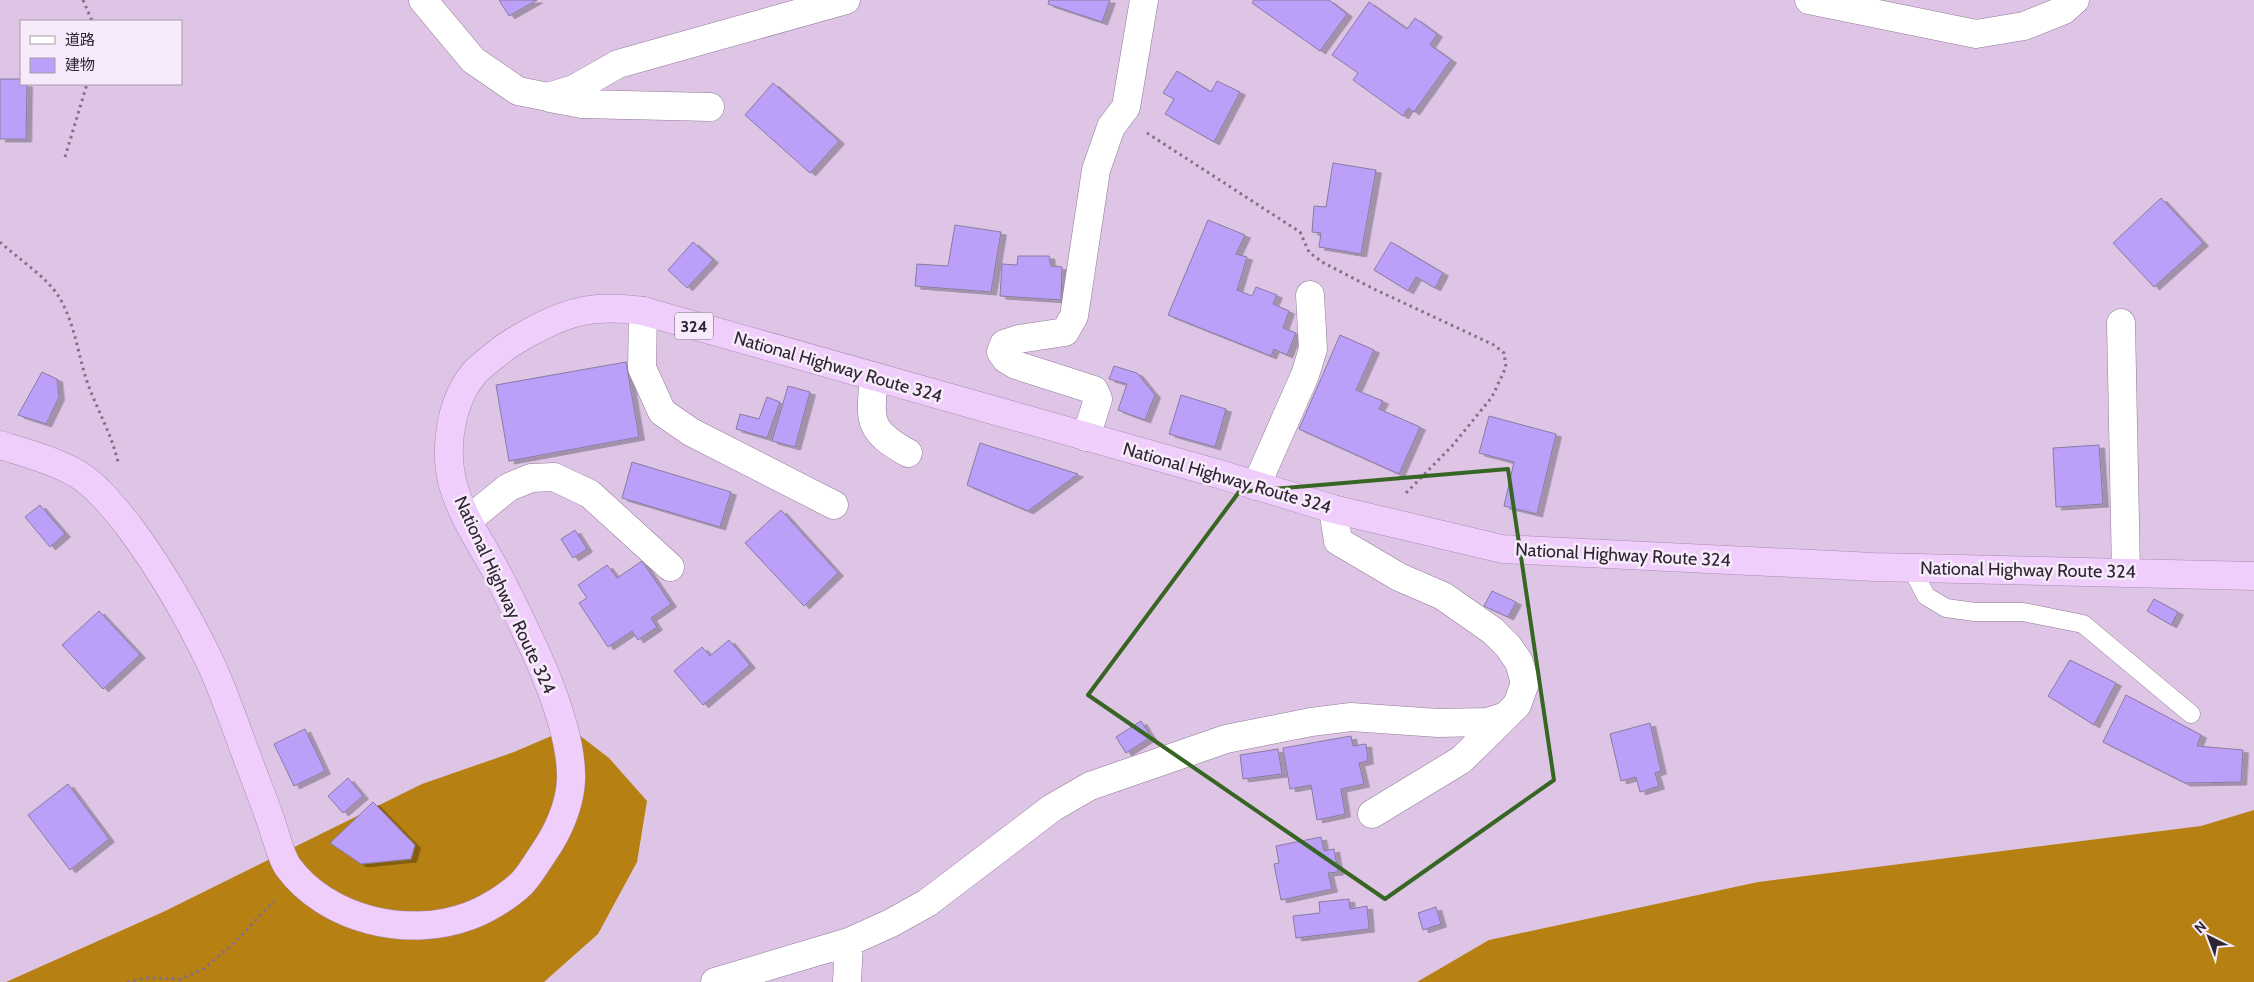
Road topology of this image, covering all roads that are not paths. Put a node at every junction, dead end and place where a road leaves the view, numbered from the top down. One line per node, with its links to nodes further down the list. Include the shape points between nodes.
1 (423, 0): 6 (street, via 473,60 518,91)
2 (846, 0): 6 (street, via 618,64 574,89)
3 (1144, 0): 12 (street, via 1126,107 1111,127 1096,170 1074,316 1065,332 1011,341 1004,344 1001,352 1016,365 1094,390 1098,399)
4 (1809, 0): 5 (street, via 1976,34 2024,26 2064,10)
5 (2075, 0)
6 (548, 97): 7 (street, via 582,104)
7 (710, 107)
8 (1310, 295): 15 (street, via 1313,349 1305,375)
9 (643, 311): 11 (highway, National Highway Route 324 / 324); 16 (street, via 642,368 662,412 691,432); 18 (highway, National Highway Route 324 / 324, via 592,308 555,318 509,343 477,370 463,388 450,431 452,479)
10 (2121, 323): 21 (street)
11 (874, 377): 12 (highway, National Highway Route 324 / 324); 14 (street, via 871,410 876,429 886,441)
12 (1086, 437): 15 (highway, National Highway Route 324 / 324)
13 (0, 445): 18 (highway, National Highway Route 324 / 324, via 80,476 119,514 164,577 211,664 265,802 285,863 323,901 392,925 417,927 469,916 521,884 554,838 571,781 558,706)
14 (908, 453)
15 (1256, 486): 17 (highway, National Highway Route 324 / 324)
16 (834, 505)
17 (1333, 509): 19 (highway, National Highway Route 324 / 324, via 1502,549); 24 (street, via 1338,541 1399,577 1443,596 1508,646 1519,662 1525,683 1518,705)
18 (468, 520): 20 (street, via 509,487 531,478 554,477 590,494)
19 (1911, 567): 21 (highway, National Highway Route 324 / 324); 23 (lane, via 1926,596 1946,608 2023,612 2083,624)
20 (670, 568)
21 (2126, 572): 22 (highway, National Highway Route 324 / 324)
22 (2254, 576)
23 (2192, 714)
24 (1506, 716): 25 (street, via 1461,760); 26 (street, via 1488,722 1438,723 1351,717 1226,739 1090,786 1052,808 927,903)
25 (1372, 814)
26 (848, 942): 27 (street); 28 (street)
27 (715, 982)
28 (847, 982)

